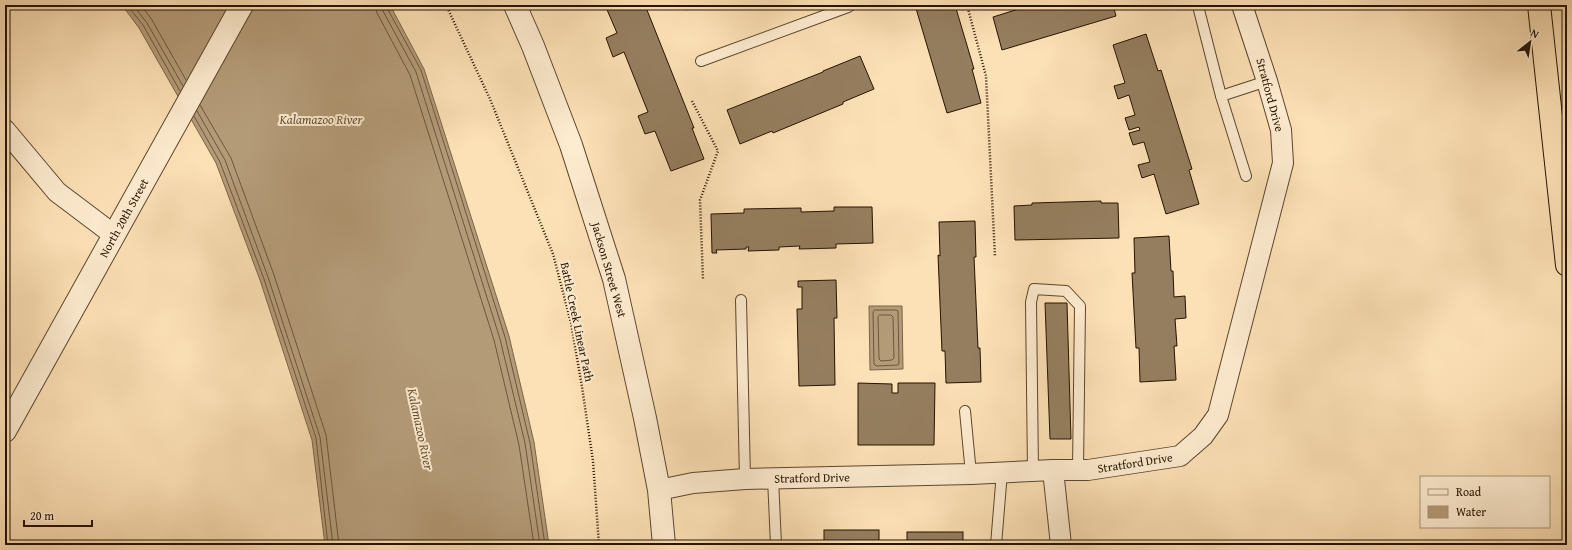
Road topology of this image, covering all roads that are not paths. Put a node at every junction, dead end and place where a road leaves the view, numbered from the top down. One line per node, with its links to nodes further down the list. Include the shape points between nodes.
1 (242, 5): 13 (street, North 20th Street)
2 (514, 5): 25 (street, Jackson Street West, via 533,46 571,145 614,280)
3 (851, 5): 7 (lane)
4 (1242, 5): 8 (street, Stratford Drive)
5 (1539, 5): 12 (highway)
6 (1198, 6): 9 (lane)
7 (701, 61)
8 (1267, 81): 9 (lane); 19 (street, Stratford Drive, via 1281,130 1283,163 1218,415 1203,436 1180,456)
9 (1221, 96): 11 (lane)
10 (5, 130): 13 (street, via 57,192)
11 (1246, 176)
12 (1562, 180): 14 (highway)
13 (114, 235): 17 (street, North 20th Street)
14 (1567, 265)
15 (741, 300): 24 (lane)
16 (965, 411): 22 (lane)
17 (5, 431)
18 (1053, 470): 19 (street, Stratford Drive); 21 (street, Stratford Drive); 29 (street)
19 (1078, 470): 21 (lane, via 1080,306 1066,291 1034,289 1031,302)
20 (1002, 472): 21 (street, Stratford Drive); 22 (street, Stratford Drive); 28 (lane)
21 (1033, 472)
22 (971, 474): 23 (street, Stratford Drive)
23 (773, 478): 24 (street, Stratford Drive); 27 (lane)
24 (745, 479): 25 (street, Stratford Drive, via 692,483)
25 (659, 490): 26 (street, Jackson Street West)
26 (664, 545)
27 (776, 545)
28 (996, 545)
29 (1061, 545)

